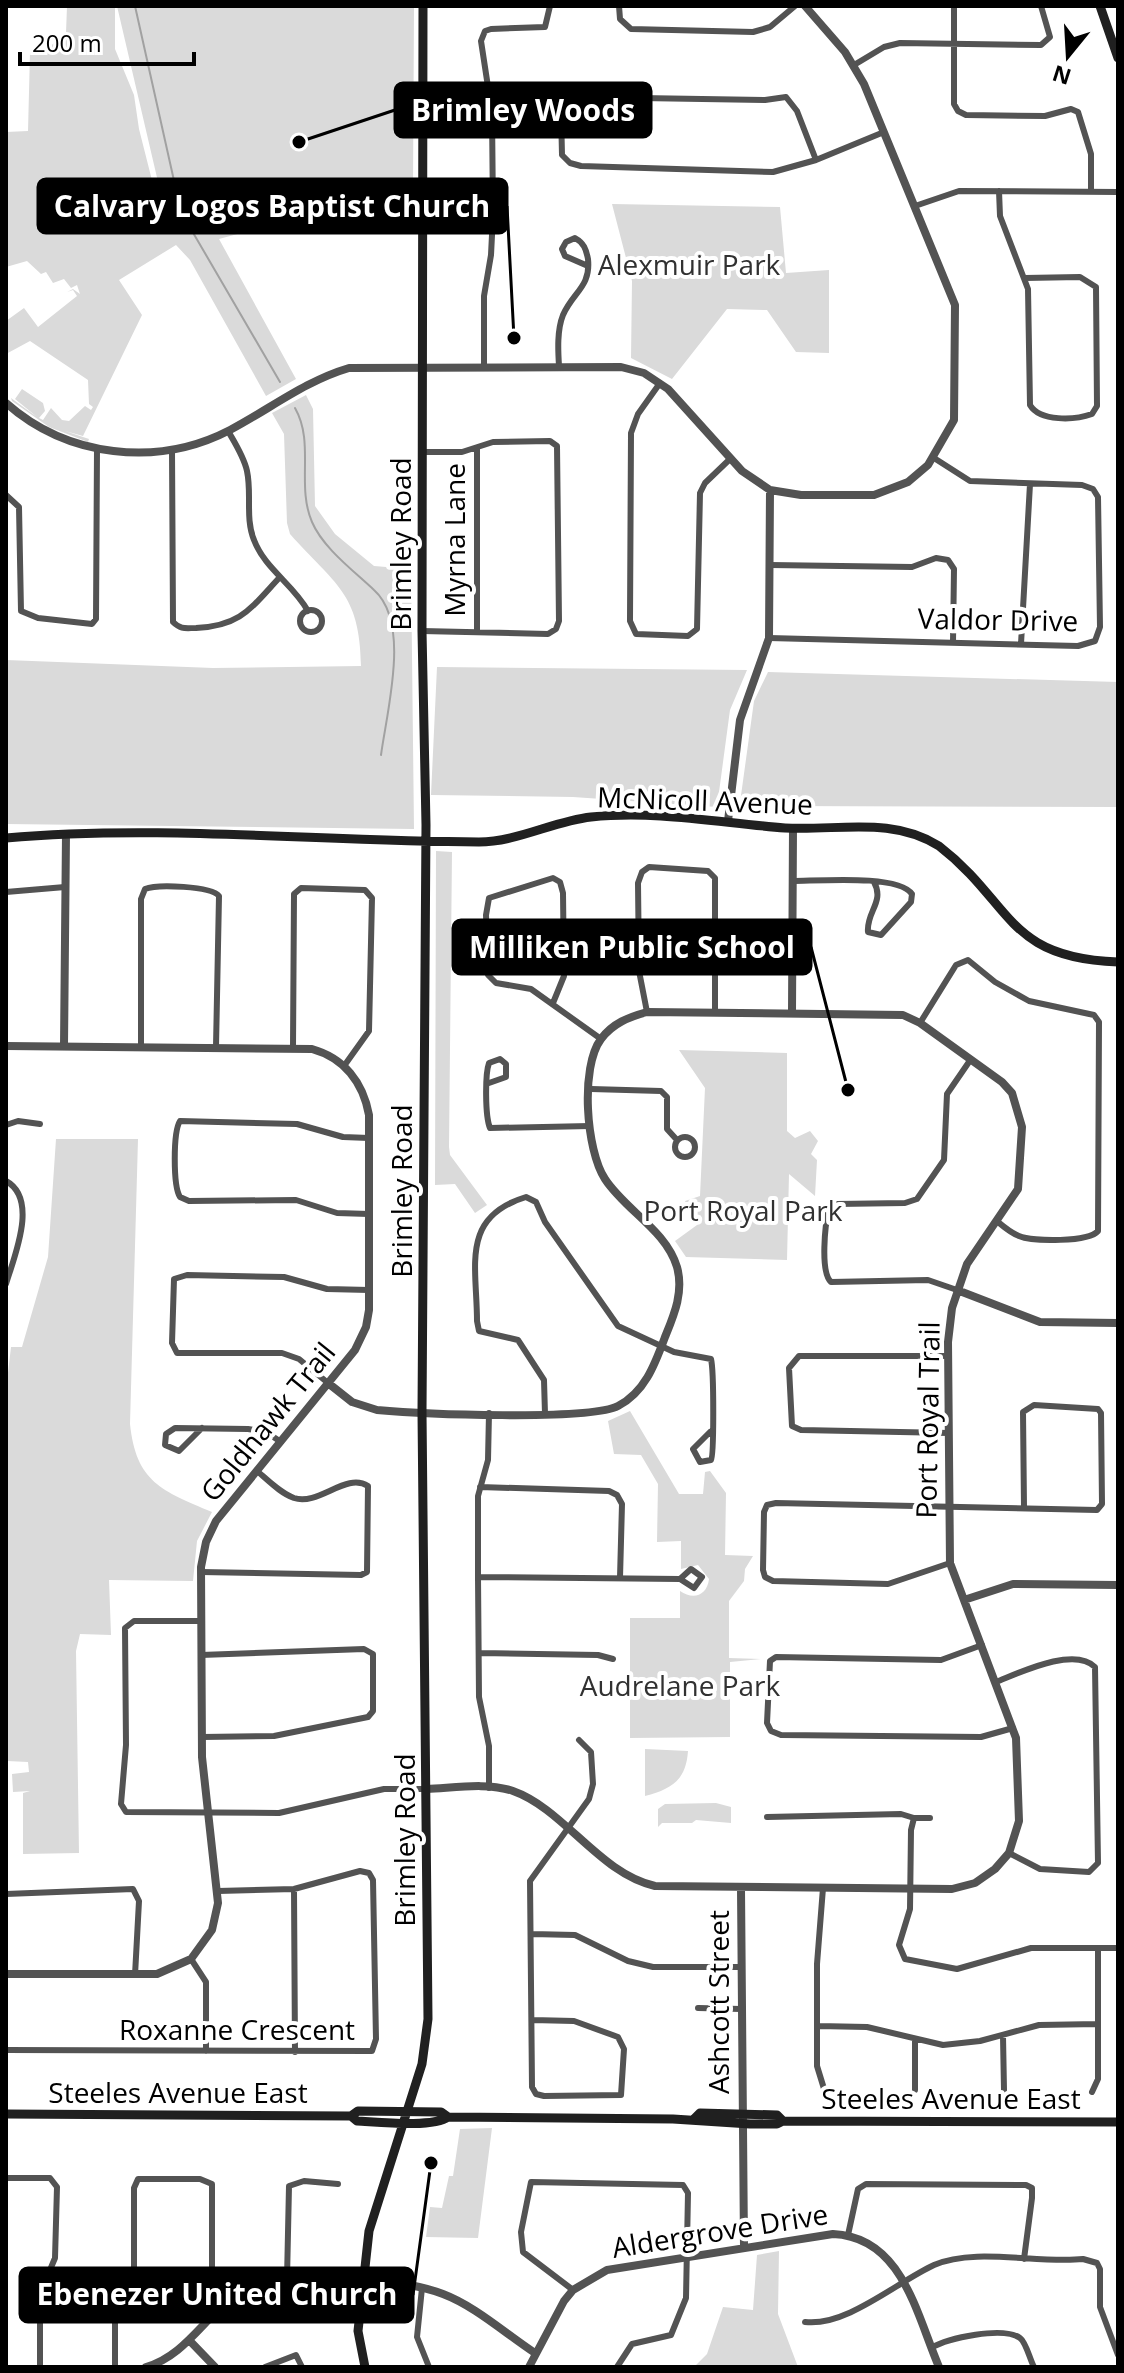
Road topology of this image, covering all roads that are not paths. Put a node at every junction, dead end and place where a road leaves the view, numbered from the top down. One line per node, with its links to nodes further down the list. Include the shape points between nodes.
1 (423, 6): 21 (main road, Brimley Road)
2 (550, 6): 20 (street, via 545,27 491,29 481,41 490,92 493,215 484,296)
3 (619, 6): 4 (street, via 620,19 631,29 753,32 770,27)
4 (795, 6)
5 (805, 6): 11 (street)
6 (954, 6): 9 (street)
7 (1041, 6): 9 (street, via 1050,37 1041,45)
8 (1100, 6): 10 (main road)
9 (955, 43): 11 (street, via 893,44); 15 (street, via 954,104 961,113 1078,112 1091,154)
10 (1118, 58)
11 (854, 65): 12 (street)
12 (884, 132): 13 (street); 17 (street)
13 (816, 160): 13 (street, via 786,97 578,97 562,107 562,155 577,166 773,172)
14 (999, 191): 15 (street); 17 (street, via 952,192); 19 (street, via 1000,216)
15 (1091, 192): 16 (street)
16 (1118, 192)
17 (915, 206): 30 (street, via 955,313 954,420)
18 (588, 266): 18 (street, via 565,256 566,242 580,240); 22 (street, via 584,287 560,323)
19 (1025, 278): 19 (street, via 1032,410 1047,417 1092,414 1097,406 1096,287 1080,277)
20 (484, 365): 21 (street); 22 (street)
21 (423, 366): 25 (street, via 333,373); 29 (main road, Brimley Road)
22 (559, 366): 23 (street, via 621,367)
23 (660, 383): 31 (street); 31 (street, via 631,433 630,621 636,634 688,636 697,629 700,493)
24 (8, 407): 27 (street, via 60,437)
25 (228, 431): 28 (street); 36 (street, via 247,471 253,539)
26 (477, 448): 29 (street); 39 (street, Myrna Lane); 39 (street, via 493,442 550,441 559,452 558,626 548,634)
27 (97, 449): 28 (street); 34 (street, via 92,624 21,611 19,507)
28 (172, 450): 36 (street, via 173,622 185,629 228,625)
29 (423, 452): 38 (main road, Brimley Road)
30 (934, 458): 32 (street, Valdor Drive, via 970,481); 33 (street, via 908,482 874,495)
31 (730, 459): 33 (street)
32 (1030, 484): 42 (street); 42 (street, Valdor Drive, via 1082,485 1097,493 1100,627 1097,638 1086,646)
33 (770, 490): 35 (street)
34 (6, 495)
35 (770, 565): 40 (street); 41 (street, via 912,567 936,558 948,560 954,569)
36 (280, 577): 37 (street)
37 (308, 611)
38 (422, 631): 39 (street); 47 (main road, Brimley Road)
39 (477, 632)
40 (769, 638): 41 (street, Valdor Drive); 43 (street, via 740,720)
41 (953, 642): 42 (street, Valdor Drive)
42 (1021, 644)
43 (728, 821): 44 (main road, McNicoll Avenue); 47 (main road, McNicoll Avenue, via 595,816 494,841)
44 (793, 828): 48 (street); 52 (main road, McNicoll Avenue, via 886,827 923,837 945,851 1032,940 1074,957)
45 (66, 834): 46 (main road, McNicoll Avenue); 47 (main road, McNicoll Avenue); 50 (street)
46 (6, 838)
47 (426, 840): 83 (main road, Brimley Road)
48 (792, 881): 49 (street); 56 (street)
49 (874, 882): 49 (street, via 878,902 867,926 868,932 881,935 911,902 912,894 904,885)
50 (65, 887): 51 (street); 60 (street)
51 (6, 892)
52 (1118, 962)
53 (553, 1003): 53 (street, via 564,976 563,893 553,878 493,895 486,915 491,980 531,989); 58 (street)
54 (647, 1012): 55 (street, Port Royal Trail); 55 (street, via 639,971 638,883 649,867 708,871 715,878); 58 (street, Port Royal Trail, via 615,1025)
55 (715, 1012): 56 (street, Port Royal Trail)
56 (792, 1012): 57 (street, Port Royal Trail, via 898,1014)
57 (920, 1023): 64 (street, Port Royal Trail); 75 (street, via 956,965 968,960 1029,1001 1094,1015 1099,1022 1098,1231 1087,1239 1029,1238)
58 (601, 1039): 67 (street, via 590,1070)
59 (6, 1046): 60 (street)
60 (64, 1046): 61 (street)
61 (141, 1046): 62 (street); 62 (street, via 141,899 145,889 154,886 209,889 219,896)
62 (216, 1047): 63 (street)
63 (293, 1047): 65 (street, via 320,1052); 65 (street, via 294,894 301,888 365,890 372,898 370,1026)
64 (971, 1059): 75 (street, Port Royal Trail, via 1012,1093 1021,1116 1020,1182); 78 (street, via 947,1094 944,1160 917,1199 837,1204 826,1219 824,1272 831,1282 928,1280)
65 (344, 1066): 71 (street, Goldhawk Trail, via 363,1092)
66 (489, 1083): 70 (street, via 490,1128)
67 (591, 1089): 70 (street); 72 (street, via 661,1091 667,1097 667,1129)
68 (40, 1124): 69 (street)
69 (6, 1125)
70 (590, 1126): 80 (street, via 589,1142 606,1181 660,1238 678,1269 677,1309)
71 (369, 1138): 74 (street, Goldhawk Trail); 74 (street, via 297,1124 180,1121 175,1183 178,1195 189,1201 296,1200 337,1213)
72 (677, 1140)
73 (6, 1181): 76 (street, via 20,1192 21,1213)
74 (369, 1214): 77 (street, Goldhawk Trail)
75 (998, 1222): 78 (street, Port Royal Trail, via 972,1256)
76 (6, 1284)
77 (369, 1290): 82 (street, Goldhawk Trail, via 364,1334); 82 (street, via 327,1289 284,1277 174,1279 172,1343 177,1353 282,1353 299,1359)
78 (957, 1290): 79 (street, via 1040,1322); 81 (street, Port Royal Trail)
79 (1118, 1323)
80 (662, 1346): 85 (street, via 645,1382 620,1405 586,1414); 85 (street, via 618,1326 536,1202 526,1197 514,1202 483,1222 476,1239 477,1327 518,1340 544,1380); 87 (street, via 711,1359)
81 (948, 1356): 88 (street, Port Royal Trail); 88 (street, via 799,1356 789,1368 789,1409 792,1426 801,1430)
82 (328, 1383): 83 (street, via 366,1407); 89 (street, Goldhawk Trail)
83 (422, 1412): 84 (street); 111 (main road, Brimley Road)
84 (489, 1413): 85 (street); 91 (street, via 488,1460)
85 (545, 1414)
86 (202, 1428): 86 (street, via 172,1429 165,1445 179,1451); 89 (street, via 259,1430)
87 (710, 1432): 87 (street, via 693,1449 700,1462 714,1458)
88 (949, 1433): 93 (street, Port Royal Trail)
89 (281, 1442): 90 (street, Goldhawk Trail)
90 (257, 1471): 95 (street, Goldhawk Trail, via 212,1528); 95 (street, via 298,1499 355,1482 368,1486 367,1572)
91 (480, 1487): 96 (street); 97 (street, via 617,1495 622,1504)
92 (1024, 1507): 92 (street, via 1100,1508 1098,1409 1034,1405 1023,1412); 93 (street)
93 (949, 1509): 94 (street, Port Royal Trail); 94 (street, via 767,1505 763,1570 765,1577 777,1582 888,1584)
94 (950, 1563): 100 (street, Port Royal Trail)
95 (201, 1572): 101 (street, Goldhawk Trail)
96 (478, 1577): 97 (street); 103 (street)
97 (620, 1578): 98 (street)
98 (680, 1579)
99 (1118, 1585): 100 (street, via 1013,1584)
100 (964, 1600): 102 (street, Port Royal Trail)
101 (201, 1621): 104 (street, Goldhawk Trail); 112 (street, via 134,1621 126,1626 121,1804 136,1814)
102 (982, 1645): 106 (street, Port Royal Trail); 107 (street, via 941,1660 776,1657 768,1670 767,1723 781,1735 981,1737)
103 (480, 1653): 105 (street); 110 (street)
104 (201, 1655): 108 (street, Goldhawk Trail); 108 (street, via 364,1649 373,1654 373,1711 368,1717 274,1736)
105 (613, 1659)
106 (996, 1682): 107 (street, Port Royal Trail); 117 (street, via 1047,1662 1095,1667 1098,1863 1089,1872 1051,1871)
107 (1013, 1728): 117 (street, Port Royal Trail, via 1019,1821)
108 (202, 1737): 112 (street, Goldhawk Trail)
109 (579, 1740): 116 (street, via 591,1752 593,1784 589,1799)
110 (489, 1788): 111 (street); 116 (street, via 516,1792)
111 (427, 1789): 112 (street, via 389,1788 286,1812); 146 (main road, Brimley Road, via 428,2019)
112 (209, 1813): 122 (street, Goldhawk Trail)
113 (767, 1817): 114 (street)
114 (914, 1818): 115 (street); 121 (street)
115 (930, 1818)
116 (567, 1829): 120 (street, via 643,1883); 124 (street, via 530,1881)
117 (1009, 1853): 121 (street, via 989,1875 969,1885)
118 (823, 1888): 120 (street); 121 (street); 135 (street)
119 (294, 1889): 122 (street, Roxanne Crescent); 140 (street); 140 (street, Roxanne Crescent, via 360,1871 372,1877 376,2039 366,2053)
120 (741, 1889): 128 (street, Ashcott Street)
121 (910, 1889): 125 (street, via 899,1945 905,1959 957,1969 1031,1948)
122 (218, 1891): 127 (street, Goldhawk Trail, via 214,1925)
123 (6, 1894): 130 (street, via 133,1889 139,1901)
124 (532, 1934): 128 (street, via 575,1935 653,1967); 133 (street)
125 (1098, 1948): 126 (street); 134 (street)
126 (1118, 1948)
127 (191, 1959): 130 (street, via 167,1971); 139 (street, via 206,1982)
128 (741, 1967): 132 (street, Ashcott Street)
129 (6, 1974): 130 (street)
130 (135, 1975)
131 (698, 2008): 132 (street)
132 (741, 2009): 147 (street, Ashcott Street)
133 (532, 2020): 133 (street, via 536,2094 621,2095 624,2049 618,2037 574,2021)
134 (1098, 2024): 136 (street, via 1039,2025); 144 (street, via 1098,2079)
135 (818, 2026): 137 (street, via 867,2027); 143 (street, via 817,2066)
136 (1003, 2036): 137 (street, via 943,2045); 142 (street)
137 (915, 2041): 141 (street)
138 (6, 2050): 139 (street, Roxanne Crescent)
139 (206, 2051): 140 (street, Roxanne Crescent)
140 (295, 2052)
141 (915, 2090)
142 (1004, 2090)
143 (825, 2092)
144 (1092, 2092)
145 (6, 2114): 146 (main road, Steeles Avenue East, via 351,2116 358,2111)
146 (407, 2117): 147 (main road, Steeles Avenue East, via 441,2112 448,2117 693,2120 700,2113); 156 (main road, Brimley Road, via 373,2215)
147 (742, 2119): 148 (main road, Steeles Avenue East, via 777,2115 783,2121); 152 (street, Ashcott Street)
148 (1118, 2122)
149 (6, 2178): 166 (street, via 50,2178 57,2187 55,2258 40,2294)
150 (338, 2184): 155 (street, via 304,2181 289,2186)
151 (848, 2235): 152 (street, Aldergrove Drive); 154 (street, via 858,2189 866,2184 1026,2185 1032,2192); 157 (street, Aldergrove Drive, via 884,2252)
152 (744, 2247): 153 (street, Aldergrove Drive)
153 (686, 2256): 159 (street, Aldergrove Drive, via 607,2270); 159 (street, via 688,2193 683,2185 531,2182 521,2232 523,2252); 175 (street, via 686,2298 671,2335 632,2344)
154 (1024, 2259): 157 (street, via 945,2262); 165 (street, via 1097,2263 1100,2307)
155 (287, 2279): 156 (street); 160 (street, via 252,2285)
156 (365, 2280): 158 (street); 172 (main road, Brimley Road, via 358,2331)
157 (903, 2283): 161 (street, via 829,2322); 163 (street, Aldergrove Drive)
158 (422, 2288): 164 (street, via 455,2300); 173 (street, via 417,2337)
159 (573, 2290): 164 (street, Aldergrove Drive)
160 (227, 2304): 162 (street); 167 (street, via 213,2288 212,2184 200,2179 138,2179 133,2278 115,2311)
161 (805, 2322)
162 (189, 2340): 168 (street); 169 (street)
163 (931, 2348): 176 (street, Aldergrove Drive); 177 (street, via 965,2335 1015,2336 1023,2341)
164 (535, 2353): 174 (street, Aldergrove Drive)
165 (1118, 2355)
166 (40, 2367)
167 (115, 2367)
168 (146, 2367)
169 (215, 2367)
170 (265, 2367): 171 (street, via 296,2355)
171 (302, 2367)
172 (365, 2367)
173 (429, 2367)
174 (529, 2367)
175 (617, 2367)
176 (939, 2367)
177 (1034, 2367)

